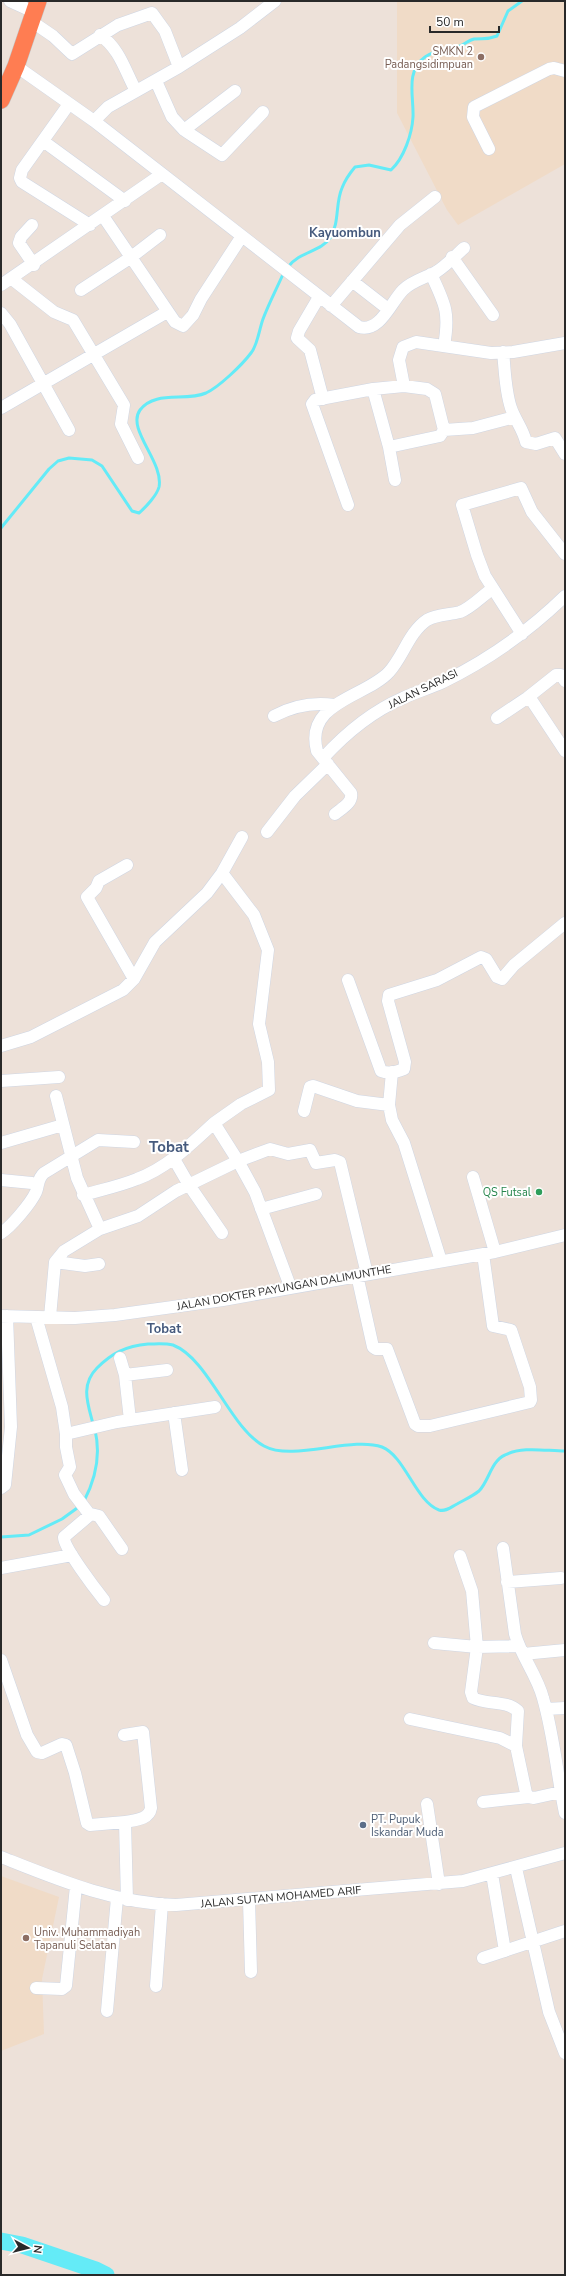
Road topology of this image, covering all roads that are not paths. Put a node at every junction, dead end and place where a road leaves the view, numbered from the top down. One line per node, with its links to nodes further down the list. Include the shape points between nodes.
1 (10, 1): 3 (street)
2 (275, 1): 6 (street, via 240,28)
3 (34, 12): 4 (street, via 70,54); 5 (highway)
4 (100, 35): 6 (street, via 118,25 152,13 165,31); 9 (street, via 111,43 119,55)
5 (16, 66): 11 (highway); 12 (street)
6 (179, 67): 8 (street)
7 (565, 71): 17 (street, via 549,69 474,107 473,117)
8 (156, 81): 9 (street); 15 (street, via 172,117)
9 (136, 91): 14 (street, via 108,107)
10 (235, 91): 15 (street)
11 (1, 100)
12 (69, 104): 14 (street); 16 (street)
13 (263, 112): 15 (street, via 223,154 219,154)
14 (94, 122): 18 (street)
15 (184, 130)
16 (43, 141): 20 (street); 23 (street, via 22,170 22,182)
17 (489, 149)
18 (162, 174): 20 (street); 25 (street)
19 (435, 197): 32 (street, via 400,225)
20 (125, 201): 21 (street)
21 (103, 216): 23 (street); 28 (street)
22 (32, 224): 29 (street, via 21,237 20,243)
23 (90, 225): 29 (street)
24 (160, 235): 28 (street)
25 (242, 236): 35 (street); 38 (street, via 189,321 179,326)
26 (464, 248): 27 (street)
27 (452, 257): 30 (street); 40 (street)
28 (130, 258): 34 (street); 38 (street)
29 (34, 265): 31 (street)
30 (431, 274): 37 (street, via 404,290); 42 (street, via 444,300 448,315)
31 (12, 279): 33 (street); 44 (street, via 54,312 73,320)
32 (352, 281): 36 (street); 37 (street)
33 (1, 285)
34 (81, 290)
35 (319, 297): 36 (street); 48 (street, via 297,338 310,350)
36 (331, 306): 37 (street, via 359,327 366,329 380,320)
37 (388, 308)
38 (168, 312): 44 (street)
39 (1, 313): 45 (street, via 10,324)
40 (493, 315)
41 (565, 343): 43 (street)
42 (444, 346): 43 (street, via 472,351); 46 (street, via 416,342 403,347 399,360)
43 (504, 352): 50 (street, via 509,400)
44 (94, 354): 45 (street); 56 (street, via 124,405 121,424)
45 (43, 384): 49 (street); 51 (street)
46 (404, 386): 47 (street); 52 (street, via 427,389 435,394)
47 (373, 389): 48 (street); 54 (street)
48 (323, 399): 58 (street, via 313,401 312,406)
49 (1, 408)
50 (514, 417): 52 (street, via 485,426); 53 (street, via 522,427 528,443 536,444)
51 (69, 430)
52 (444, 430): 54 (street, via 440,436)
53 (560, 436): 55 (street)
54 (389, 447): 57 (street)
55 (565, 454)
56 (138, 458)
57 (395, 480)
58 (348, 505)
59 (565, 554): 60 (street, via 532,512 521,488 462,505 476,555)
60 (492, 589): 62 (street); 65 (street, via 466,609 425,621 384,677)
61 (565, 596): 62 (street, JALAN SARASI)
62 (522, 634): 69 (street, JALAN SARASI, via 443,682 403,698 367,719)
63 (565, 682): 64 (street, via 560,675 556,675)
64 (527, 698): 67 (street); 68 (street, via 532,701)
65 (334, 705): 66 (street, via 303,705 286,709); 69 (street, via 318,727 315,746)
66 (274, 716)
67 (497, 718)
68 (565, 751)
69 (325, 761): 70 (street, via 352,797 349,803); 71 (street, JALAN SARASI)
70 (335, 814)
71 (267, 832)
72 (242, 837): 74 (street)
73 (127, 865): 76 (street, via 99,881 87,897)
74 (222, 873): 76 (street, via 207,893 155,942); 85 (street, via 254,915 268,950 259,1024 268,1062 269,1090 241,1104)
75 (565, 923): 79 (street, via 514,965 502,979 497,977 486,959 481,957 437,980 389,995 388,1001 406,1062 404,1069)
76 (134, 979): 78 (street, via 108,1000 31,1037)
77 (348, 980): 79 (street, via 381,1071)
78 (1, 1046)
79 (392, 1072): 83 (street)
80 (60, 1077): 81 (street)
81 (1, 1081)
82 (56, 1096): 86 (street)
83 (389, 1105): 84 (street, via 357,1101 313,1086); 105 (street, via 392,1120 410,1161)
84 (304, 1111)
85 (214, 1123): 90 (street); 91 (street)
86 (64, 1125): 88 (street); 89 (street)
87 (134, 1142): 89 (street, via 98,1140)
88 (1, 1143)
89 (72, 1157): 96 (street); 100 (street, via 40,1176 35,1194)
90 (174, 1159): 95 (street); 96 (street, via 136,1180)
91 (238, 1161): 95 (street); 98 (street); 108 (street, via 273,1149 288,1154 310,1150 318,1164 338,1160)
92 (473, 1177): 103 (street)
93 (1, 1180): 94 (street)
94 (32, 1183)
95 (189, 1185): 99 (street, via 138,1216); 101 (street)
96 (83, 1194): 99 (street)
97 (316, 1194): 98 (street)
98 (261, 1209): 109 (street)
99 (100, 1229): 106 (street, via 64,1251)
100 (1, 1233)
101 (222, 1233)
102 (565, 1235): 103 (street, JALAN DOKTER PAYUNGAN DALIMUNTHE)
103 (495, 1252): 104 (street, JALAN DOKTER PAYUNGAN DALIMUNTHE)
104 (483, 1254): 105 (street, JALAN DOKTER PAYUNGAN DALIMUNTHE); 108 (street, via 493,1326 511,1330 530,1387 531,1400 430,1426 415,1424 388,1349 373,1347)
105 (441, 1261): 108 (street, JALAN DOKTER PAYUNGAN DALIMUNTHE)
106 (55, 1262): 107 (street, via 85,1266); 112 (street)
107 (99, 1264)
108 (362, 1275): 109 (street, JALAN DOKTER PAYUNGAN DALIMUNTHE)
109 (290, 1286): 112 (street, JALAN DOKTER PAYUNGAN DALIMUNTHE, via 223,1300 115,1315)
110 (4, 1316): 111 (street, JALAN DOKTER PAYUNGAN DALIMUNTHE); 121 (street, via 12,1427 5,1485)
111 (36, 1317): 112 (street, JALAN DOKTER PAYUNGAN DALIMUNTHE); 119 (street, via 61,1402)
112 (50, 1317)
113 (120, 1358): 115 (street)
114 (167, 1370): 115 (street)
115 (125, 1375): 118 (street)
116 (215, 1407): 117 (street)
117 (174, 1414): 118 (street); 120 (street)
118 (130, 1420): 119 (street)
119 (66, 1434): 122 (street, via 70,1467 65,1475)
120 (182, 1470)
121 (1, 1488)
122 (85, 1508): 124 (street, via 99,1516); 125 (street, via 64,1537)
123 (503, 1548): 129 (street)
124 (122, 1549)
125 (72, 1555): 127 (street); 130 (street)
126 (460, 1556): 132 (street, via 472,1591)
127 (1, 1568)
128 (561, 1578): 129 (street)
129 (507, 1582): 133 (street, via 511,1617)
130 (104, 1600)
131 (434, 1643): 132 (street)
132 (476, 1647): 133 (street); 140 (street, via 471,1692 473,1698 509,1705 518,1711)
133 (521, 1650): 134 (street); 137 (street, via 533,1671)
134 (565, 1650)
135 (1, 1660): 146 (street, via 27,1735 37,1752 42,1753 62,1744 66,1745 87,1823 90,1825)
136 (565, 1708): 137 (street)
137 (546, 1709): 141 (street)
138 (410, 1719): 140 (street, via 500,1738)
139 (124, 1735): 146 (street, via 143,1732 151,1808 150,1814 145,1818)
140 (516, 1746): 142 (street)
141 (563, 1791): 142 (street); 145 (street)
142 (529, 1797): 143 (street)
143 (483, 1802)
144 (427, 1804): 151 (street)
145 (565, 1813)
146 (125, 1822): 153 (street)
147 (565, 1853): 149 (street, JALAN SUTAN MOHAMED ARIF)
148 (1, 1857): 152 (street, JALAN SUTAN MOHAMED ARIF)
149 (516, 1868): 150 (street, JALAN SUTAN MOHAMED ARIF); 157 (street)
150 (492, 1874): 151 (street, JALAN SUTAN MOHAMED ARIF); 158 (street)
151 (439, 1884): 154 (street, JALAN SUTAN MOHAMED ARIF)
152 (76, 1886): 153 (street, JALAN SUTAN MOHAMED ARIF); 162 (street, via 66,1986 62,1989)
153 (122, 1899): 155 (street, JALAN SUTAN MOHAMED ARIF); 163 (street)
154 (249, 1900): 155 (street, JALAN SUTAN MOHAMED ARIF); 160 (street)
155 (162, 1904): 161 (street)
156 (565, 1931): 157 (street)
157 (533, 1940): 158 (street); 164 (street, via 549,2012)
158 (505, 1951): 159 (street)
159 (483, 1958)
160 (251, 1972)
161 (156, 1986)
162 (36, 1988)
163 (107, 2011)
164 (565, 2053)

